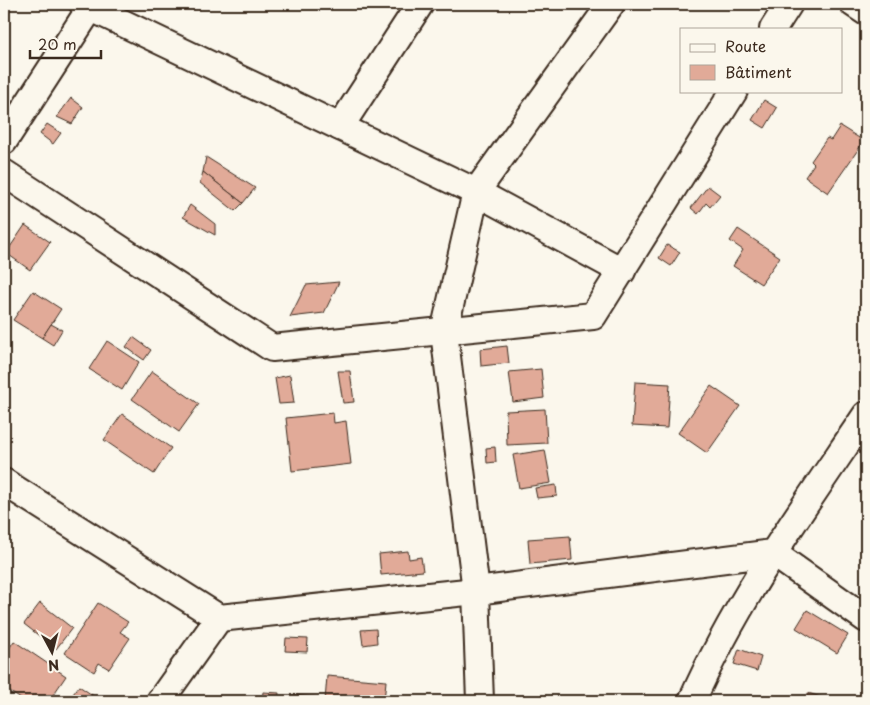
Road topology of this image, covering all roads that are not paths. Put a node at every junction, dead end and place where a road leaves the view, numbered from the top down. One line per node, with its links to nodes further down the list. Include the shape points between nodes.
1 (420, 4): 9 (street)
2 (611, 4): 12 (street)
3 (789, 4): 7 (street)
4 (854, 4): 6 (street)
5 (88, 5): 9 (street); 10 (street)
6 (866, 12)
7 (774, 28)
8 (733, 92): 13 (street)
9 (340, 127): 12 (street)
10 (4, 141)
11 (4, 173): 14 (street, via 272,348)
12 (476, 192): 13 (street); 14 (street)
13 (622, 271): 14 (street, via 593,316)
14 (444, 332): 18 (street)
15 (866, 415): 17 (street)
16 (4, 482): 19 (street)
17 (774, 553): 18 (street); 20 (street); 23 (street, via 708,664)
18 (476, 591): 19 (street); 22 (street)
19 (218, 618): 21 (street)
20 (866, 618)
21 (160, 701)
22 (480, 701)
23 (692, 701)

